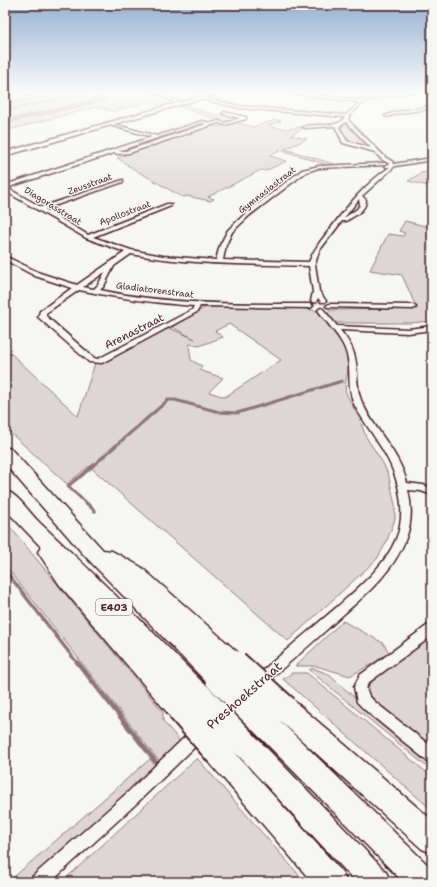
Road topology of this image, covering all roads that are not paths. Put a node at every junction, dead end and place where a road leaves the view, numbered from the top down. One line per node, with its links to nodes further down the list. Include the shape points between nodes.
1 (79, 133): 11 (street)
2 (145, 133): 7 (street)
3 (168, 133): 7 (street)
4 (184, 133): 8 (street)
5 (340, 133): 10 (street, via 345,142)
6 (360, 133): 10 (street)
7 (157, 137): 8 (street); 9 (street)
8 (164, 140): 9 (street, via 123,153)
9 (114, 151): 16 (street, Diagorasstraat, via 10,185 6,189)
10 (376, 151): 13 (street)
11 (5, 154)
12 (432, 159): 13 (street)
13 (389, 165): 20 (street, Gymnasiastraat, via 319,167 304,171 230,231); 21 (street, via 359,196 316,251)
14 (121, 181): 16 (street, Zeusstraat)
15 (169, 205): 17 (street, Apollostraat)
16 (41, 209): 17 (street, Diagorasstraat)
17 (88, 237): 18 (street, Diagorasstraat)
18 (130, 252): 20 (street, Diagorasstraat, via 163,258); 22 (street)
19 (5, 258): 23 (street, Gladiatorenstraat, via 43,276)
20 (219, 262): 21 (street, Diagorasstraat)
21 (312, 264): 25 (street)
22 (110, 266): 23 (street); 24 (street)
23 (78, 287): 24 (street, Gladiatorenstraat); 27 (street, Arenastraat, via 41,315 94,361 102,360 196,311)
24 (96, 291): 27 (street, Gladiatorenstraat)
25 (316, 292): 26 (street); 28 (street)
26 (323, 301): 28 (street, Gladiatorenstraat); 30 (street, Preshoekstraat, via 327,303)
27 (198, 304): 28 (street, Gladiatorenstraat)
28 (312, 304): 30 (street, via 314,309)
29 (413, 307): 30 (street)
30 (325, 308): 31 (street, Preshoekstraat)
31 (334, 328): 32 (street, via 408,331); 34 (street, Preshoekstraat, via 350,353 355,397 394,462)
32 (432, 328)
33 (5, 453): 38 (highway, bridge, via 91,550 134,573 227,671)
34 (403, 486): 35 (street, via 423,488); 42 (street, Preshoekstraat, via 407,510 404,530 396,550 376,577 306,643 184,746 132,798)
35 (432, 492)
36 (5, 497): 39 (highway, bridge, via 27,522 66,578)
37 (432, 629): 40 (street, via 364,679 360,687 362,698 370,706)
38 (276, 718): 41 (highway); 45 (highway)
39 (237, 754): 43 (highway); 44 (highway)
40 (432, 756)
41 (432, 839)
42 (39, 882)
43 (332, 882)
44 (376, 882)
45 (424, 882)

